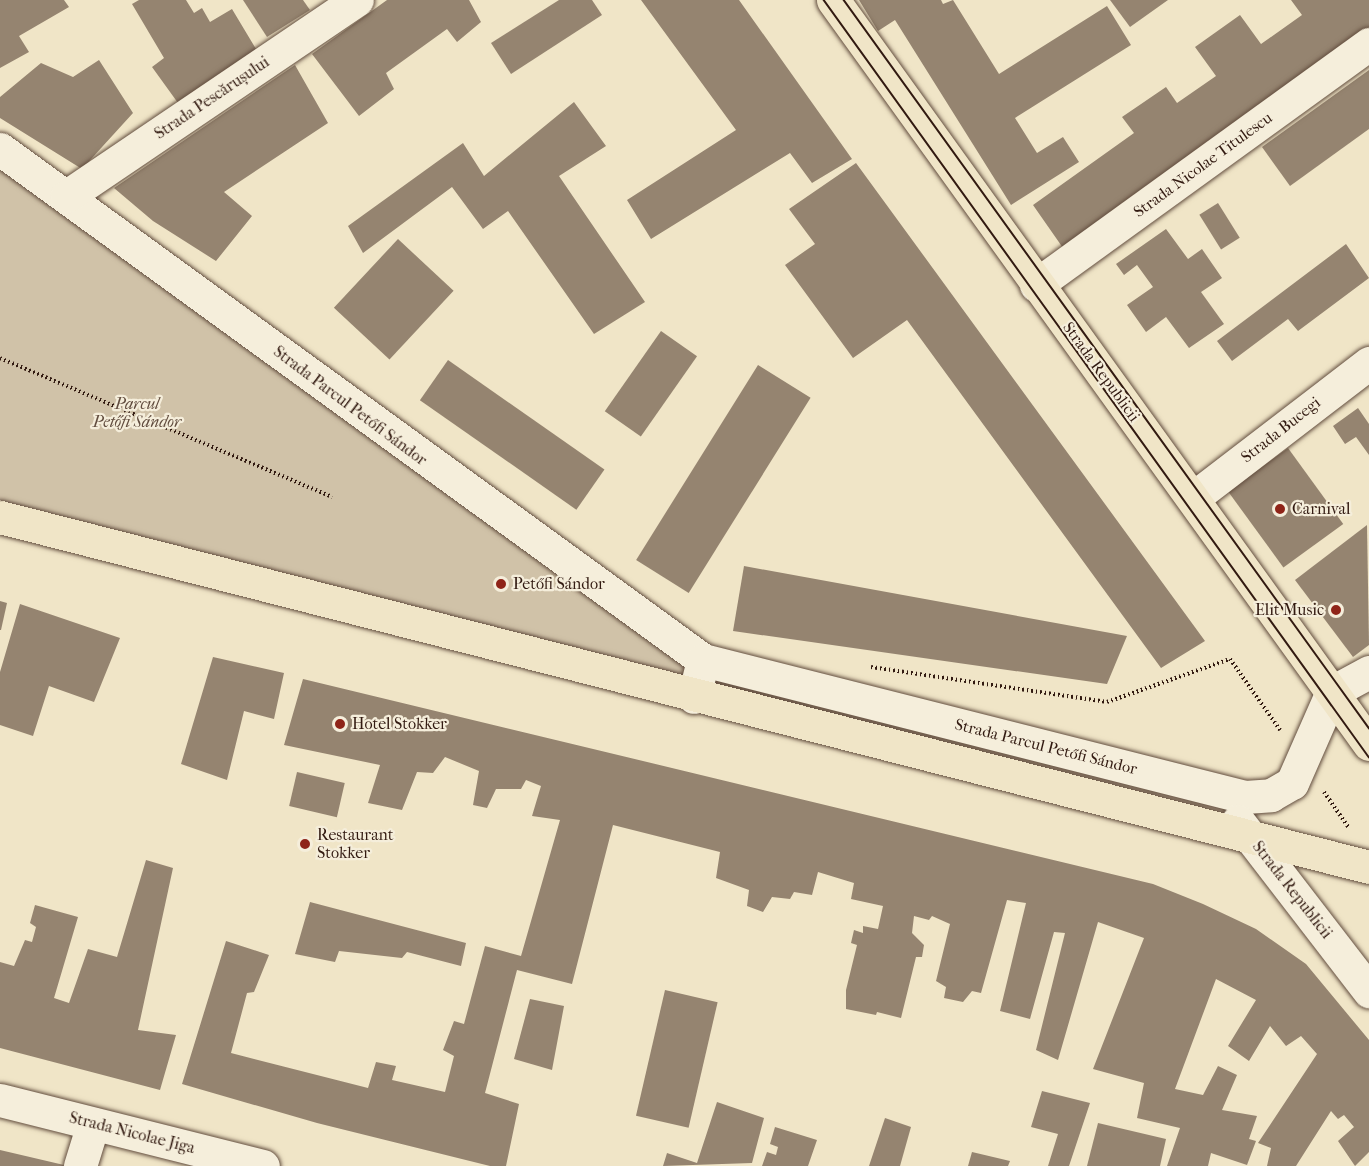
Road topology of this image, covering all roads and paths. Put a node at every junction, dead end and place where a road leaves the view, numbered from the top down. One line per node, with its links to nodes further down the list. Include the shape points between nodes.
1 (357, 0): 5 (street, Strada Pescărușului)
2 (832, 0): 6 (main road, Strada Republicii)
3 (1369, 44): 6 (street, Strada Nicolae Titulescu)
4 (0, 149): 5 (street, Strada Parcul Petőfi Sándor)
5 (67, 196): 12 (street, Strada Parcul Petőfi Sándor, via 444,475)
6 (1036, 285): 10 (main road, Strada Republicii)
7 (0, 358): 9 (path)
8 (1369, 363): 10 (street, Strada Bucegi)
9 (332, 497)
10 (1193, 498): 15 (main road, Strada Republicii)
11 (0, 517): 16 (main road)
12 (703, 660): 16 (street); 19 (street, Strada Parcul Petőfi Sándor)
13 (865, 666): 18 (path, via 1107,702 1230,659)
14 (1369, 672): 15 (street)
15 (1332, 692): 17 (main road, Strada Republicii); 18 (street, Strada Parcul Petőfi Sándor)
16 (694, 697): 21 (main road)
17 (1369, 744)
18 (1303, 762): 19 (street, Strada Parcul Petőfi Sándor, via 1292,783 1271,795 1245,797); 20 (path)
19 (1215, 790): 21 (street, Strada Republicii)
20 (1353, 833)
21 (1252, 840): 22 (main road); 23 (street, Strada Republicii)
22 (1369, 867)
23 (1369, 991)
24 (0, 1100): 25 (street, Strada Nicolae Jiga)
25 (93, 1124): 26 (street); 27 (street, Strada Nicolae Jiga)
26 (80, 1166)
27 (263, 1166)

